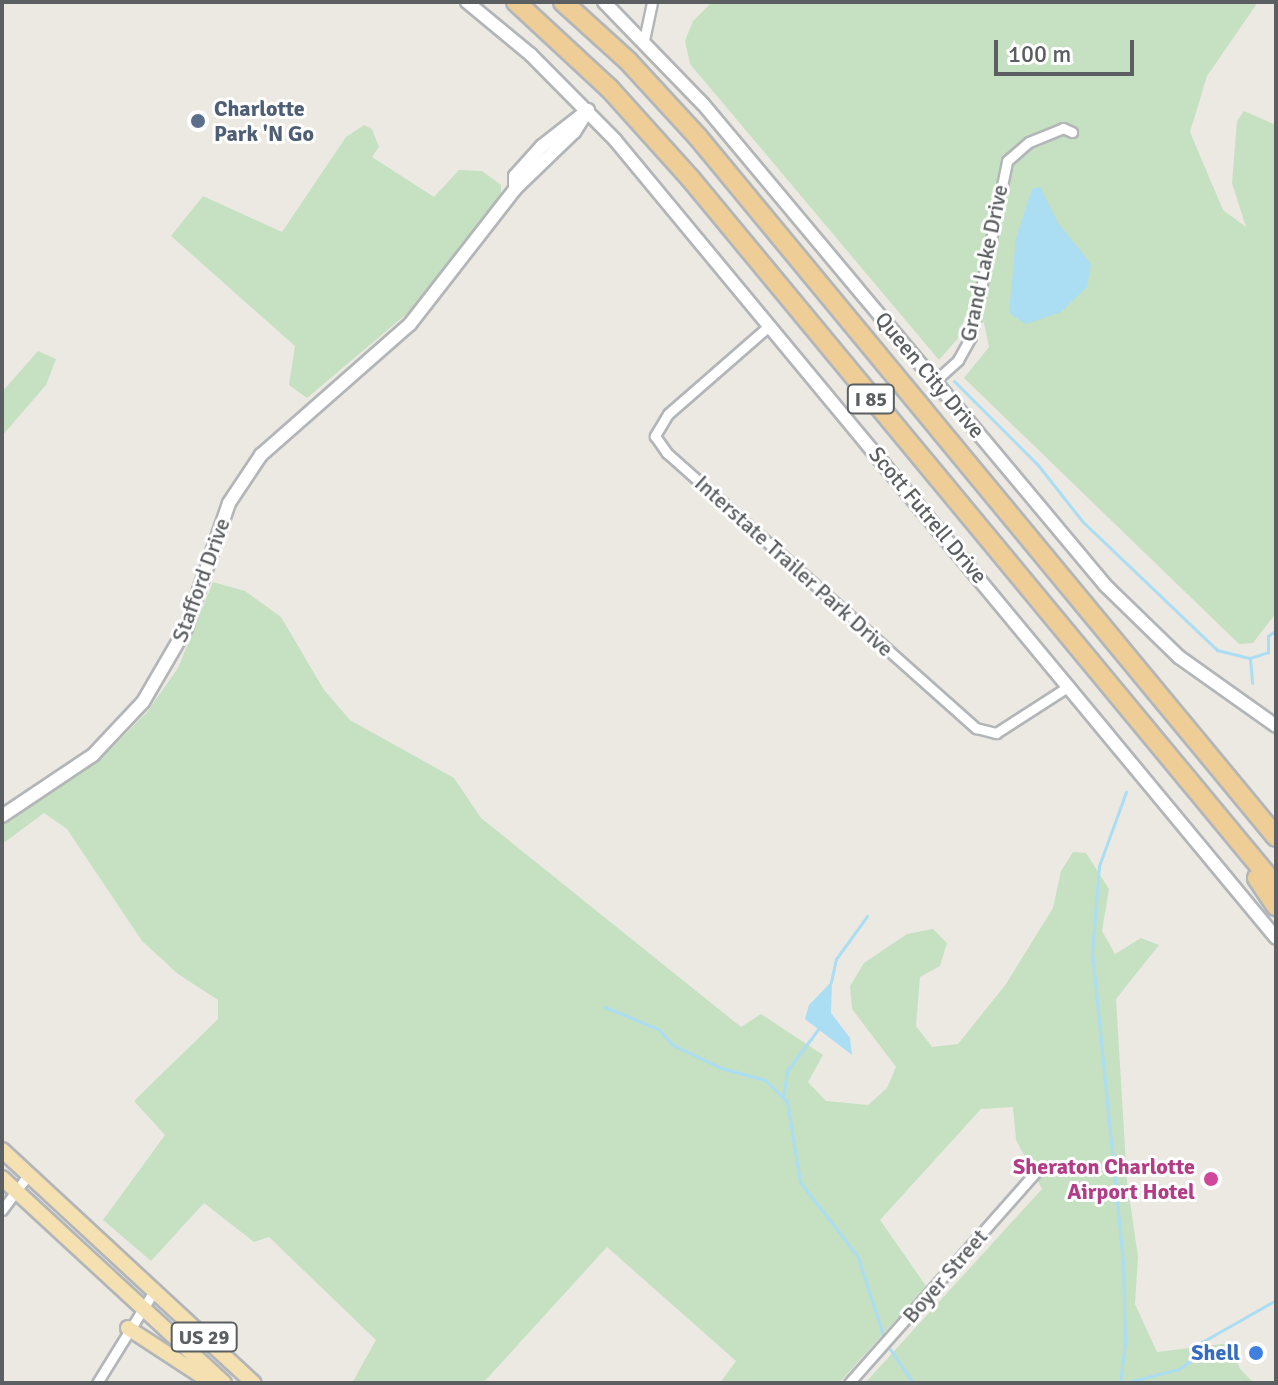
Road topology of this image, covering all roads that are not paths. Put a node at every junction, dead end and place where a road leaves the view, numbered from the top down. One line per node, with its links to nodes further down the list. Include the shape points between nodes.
1 (467, 2): 7 (street, Scott Futrell Drive)
2 (516, 2): 14 (highway, I 85, via 659,142)
3 (563, 2): 13 (highway, I 85, via 628,61 697,136)
4 (604, 2): 6 (street, Queen City Drive)
5 (652, 2): 6 (street)
6 (644, 40): 10 (street, Queen City Drive)
7 (588, 110): 9 (street, Scott Futrell Drive); 15 (street, Stafford Drive, via 542,146 515,176 515,189 410,324 261,455 229,503 186,628 143,702 93,755)
8 (1072, 132): 10 (street, Grand Lake Drive, via 1063,128 1029,142 1007,161 971,337 958,360)
9 (770, 325): 11 (street, Scott Futrell Drive); 11 (street, Interstate Trailer Park Drive, via 668,414 655,436 667,453 976,728 996,733)
10 (935, 381): 12 (street, Queen City Drive, via 1150,631)
11 (1069, 686): 20 (street, Scott Futrell Drive)
12 (1276, 726)
13 (1210, 757): 16 (highway); 17 (highway, I 85)
14 (1212, 809): 18 (highway, I 85); 19 (highway)
15 (2, 816)
16 (1276, 827)
17 (1276, 837)
18 (1276, 886)
19 (1276, 906)
20 (1276, 938)
21 (2, 1150): 23 (main road, US 29)
22 (1039, 1168): 34 (street, Boyer Street)
23 (28, 1175): 25 (street); 27 (main road, US 29)
24 (2, 1178): 25 (main road, US 29)
25 (15, 1189): 26 (street); 28 (main road, US 29)
26 (2, 1210)
27 (154, 1291): 28 (street); 33 (main road, US 29)
28 (140, 1306): 29 (street); 32 (main road, US 29)
29 (128, 1328): 30 (street); 31 (main road)
30 (97, 1383)
31 (212, 1383)
32 (224, 1383)
33 (254, 1383)
34 (849, 1383)

